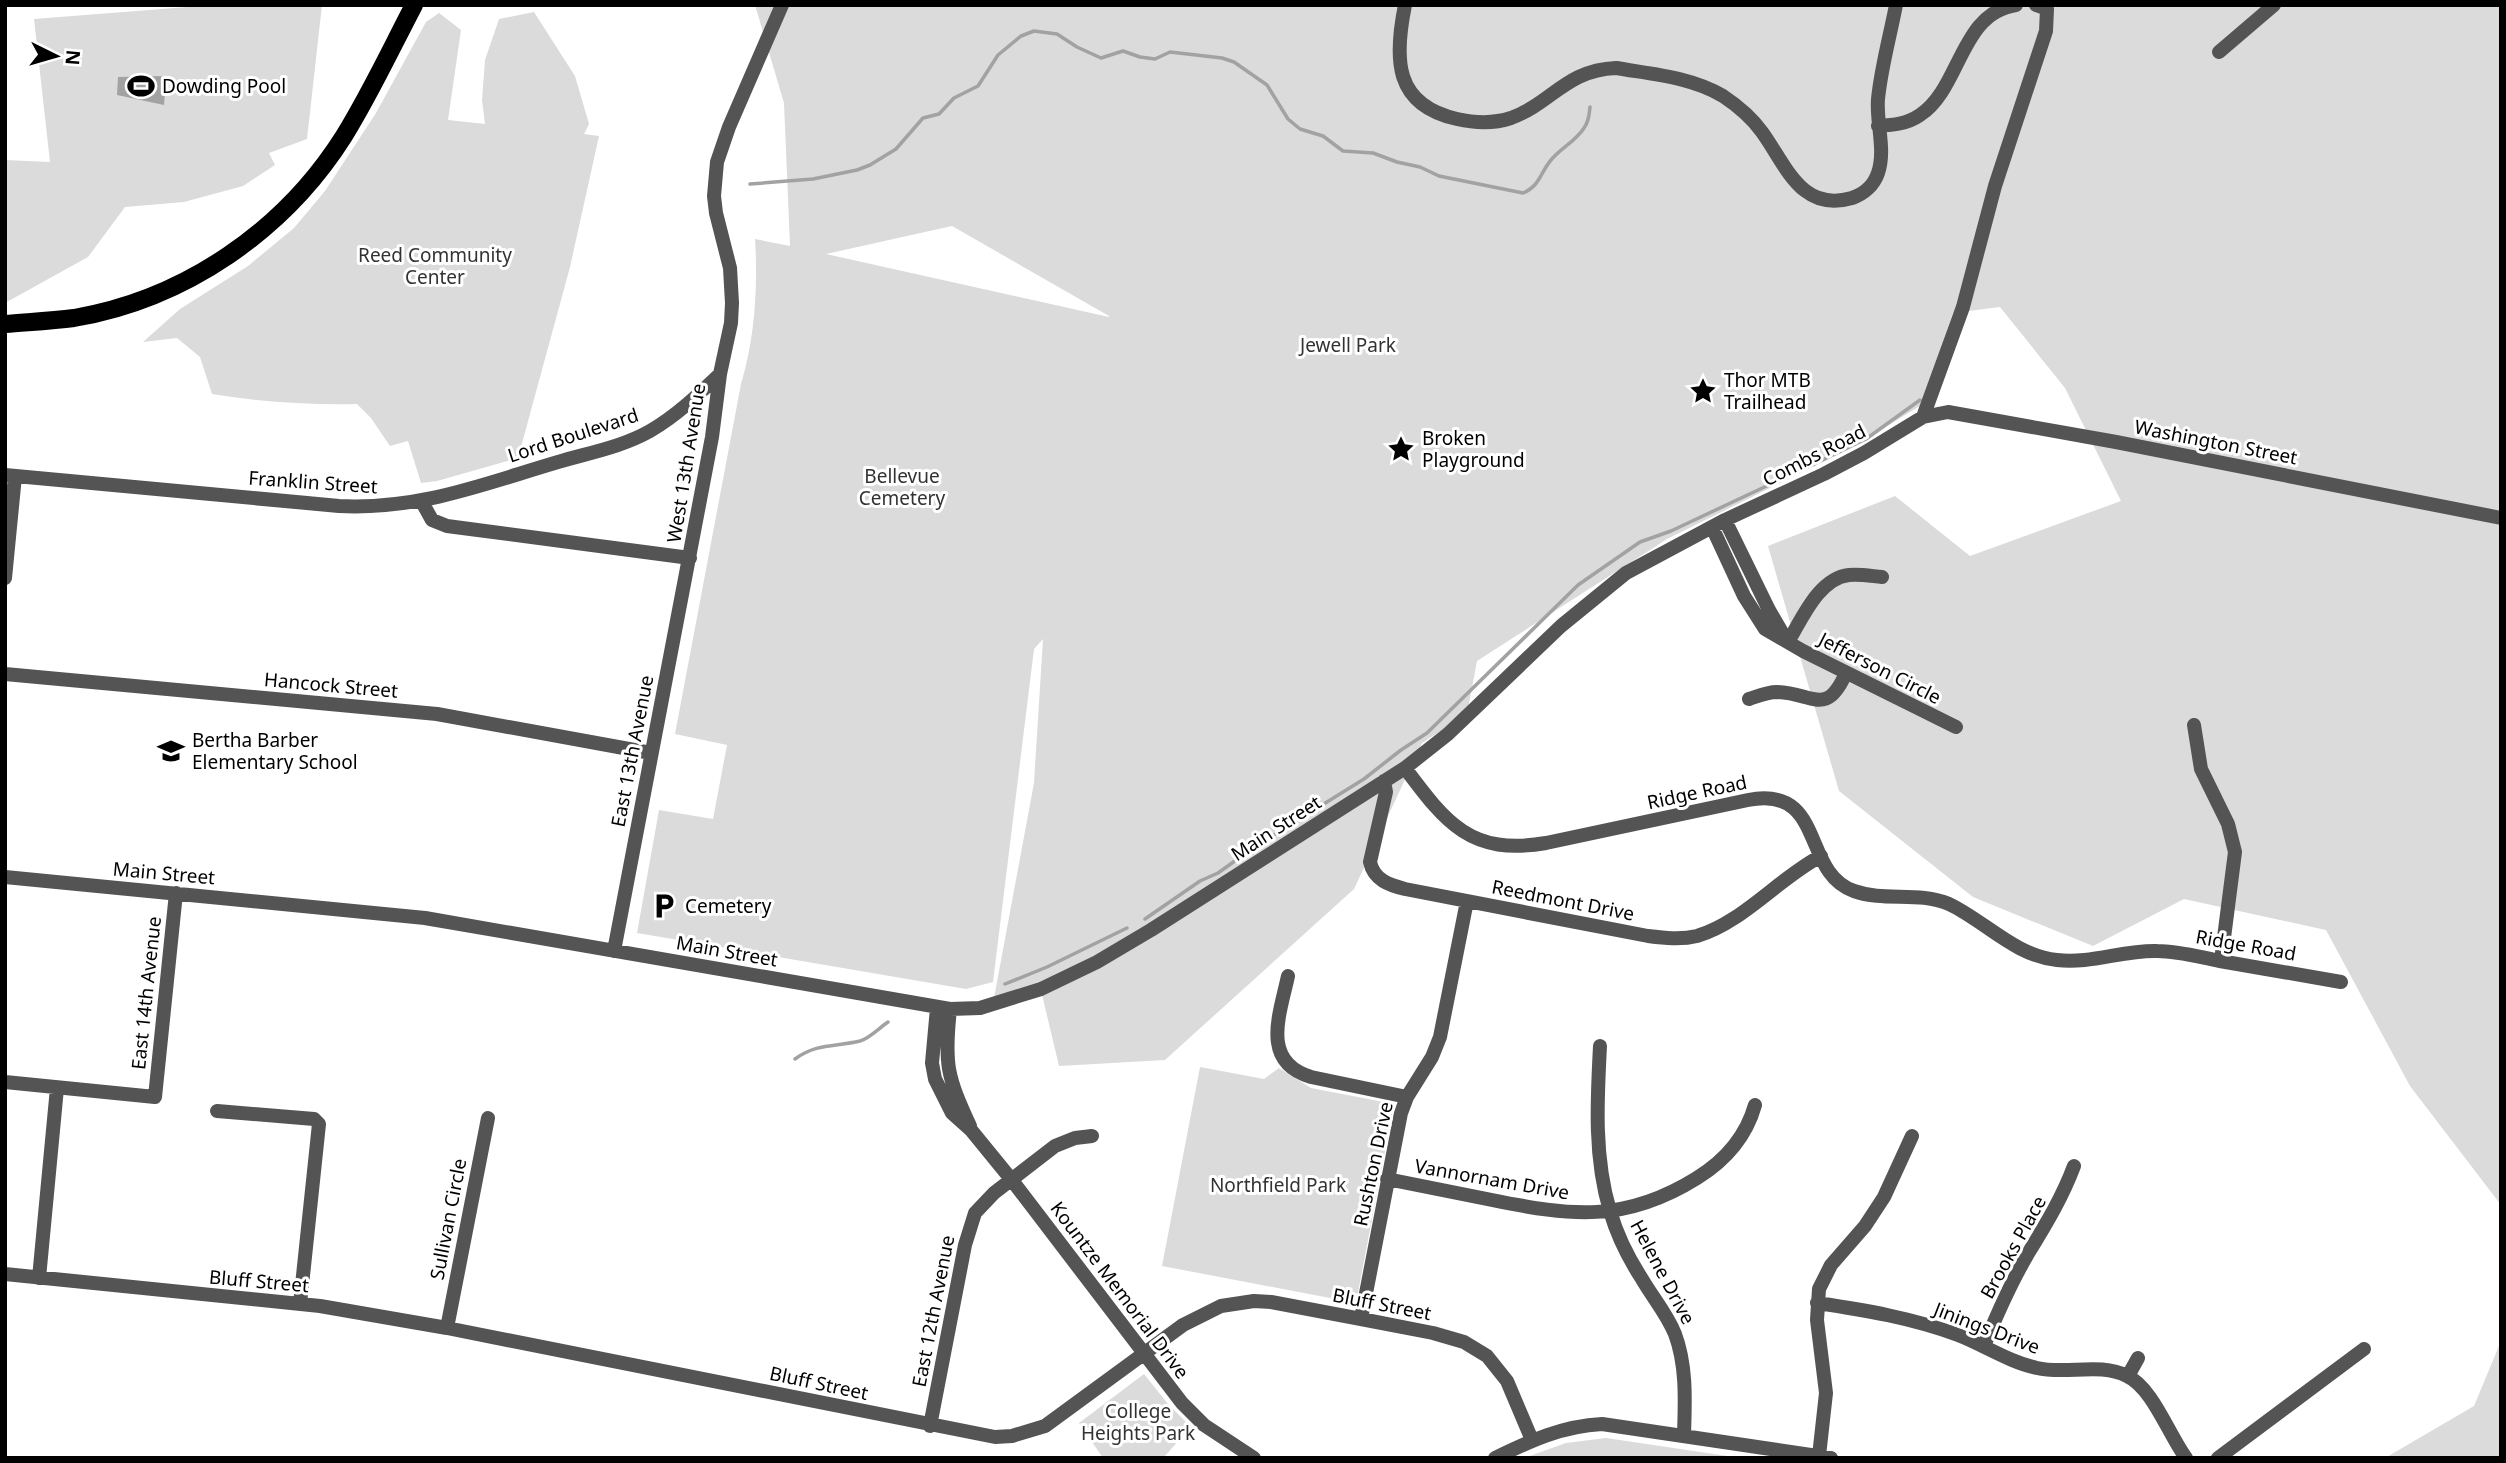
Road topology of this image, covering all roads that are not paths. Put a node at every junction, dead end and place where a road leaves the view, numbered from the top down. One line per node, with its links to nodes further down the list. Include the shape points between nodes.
1 (414, 5): 10 (main road, via 344,136 309,183 264,230 220,262 137,301 74,318)
2 (782, 5): 11 (street, West 13th Avenue, via 717,162 714,196 730,268 732,303)
3 (1405, 5): 9 (street, via 1398,43 1400,71 1411,94 1439,114 1476,122 1502,121 1527,110 1576,76 1606,68 1681,80 1734,104 1762,133 1798,186 1814,197 1831,200 1851,198 1875,181 1880,162)
4 (1896, 5): 9 (street, via 1879,89)
5 (2016, 5): 9 (street, via 1988,17 1927,110 1908,121)
6 (2274, 5): 8 (street)
7 (2041, 7): 12 (street, via 2046,30 1994,186 1963,307)
8 (2219, 52)
9 (1878, 126)
10 (5, 324)
11 (720, 374): 14 (street, Lord Boulevard, via 647,433); 18 (street, West 13th Avenue)
12 (1923, 416): 15 (street, Washington Street, via 1948,412); 16 (street, Combs Road, via 1844,464)
13 (10, 476): 14 (street, Franklin Street, via 339,506); 19 (street)
14 (422, 502): 18 (street, via 432,520 447,526)
15 (2501, 518)
16 (1726, 520): 17 (street, Combs Road); 21 (street, Jefferson Circle)
17 (1712, 527): 21 (street, Jefferson Circle, via 1755,617 1765,629); 28 (street, Combs Road, via 1604,588 1448,734)
18 (690, 558): 27 (street, East 13th Avenue)
19 (5, 578)
20 (1882, 578): 21 (street, via 1846,575 1825,586)
21 (1788, 642): 22 (street, Jefferson Circle)
22 (1846, 673): 24 (street, via 1829,699 1778,692); 26 (street, Jefferson Circle)
23 (5, 674): 27 (street, Hancock Street, via 437,714)
24 (1749, 699)
25 (2194, 725): 35 (street, via 2201,769 2228,824 2235,852)
26 (1956, 727)
27 (651, 752): 34 (street, East 13th Avenue)
28 (1405, 768): 29 (street, Combs Road); 30 (street, Ridge Road, via 1455,826 1502,846 1546,843 1769,798 1798,812)
29 (1384, 781): 33 (street, Reedmont Drive, via 1386,792 1370,854 1376,876 1395,886); 38 (street, Main Street, via 1097,962 1016,998 980,1008)
30 (1821, 856): 33 (street, Reedmont Drive, via 1722,925 1682,938 1648,936); 35 (street, Ridge Road, via 1842,886 1864,894 1938,900 2042,958 2071,961 2155,951)
31 (5, 877): 32 (street, Main Street)
32 (176, 893): 34 (street, Main Street, via 425,918); 41 (street, East 14th Avenue, via 155,1097)
33 (1467, 901): 42 (street, Rushton Drive, via 1440,1037)
34 (614, 951): 38 (street, Main Street)
35 (2221, 961): 37 (street, Ridge Road)
36 (1289, 976): 42 (street, via 1277,1030 1284,1062 1301,1074)
37 (2341, 982)
38 (944, 1009): 49 (street, Kountze Memorial Drive, via 932,1063 935,1079 952,1113)
39 (1600, 1046): 51 (street, Helene Drive, via 1598,1142)
40 (5, 1082): 41 (street)
41 (57, 1088): 53 (street)
42 (1407, 1097): 50 (street, Rushton Drive)
43 (1755, 1105): 51 (street, Vannornam Drive, via 1740,1140 1704,1174 1661,1197)
44 (217, 1111): 55 (street, via 314,1119 319,1124)
45 (488, 1118): 57 (street, Sullivan Circle)
46 (1092, 1136): 49 (street, East 12th Avenue, via 1055,1146)
47 (1912, 1136): 54 (street, via 1884,1197 1824,1277)
48 (2074, 1166): 58 (street, Brooks Place)
49 (1011, 1179): 60 (street, Kountze Memorial Drive); 63 (street, East 12th Avenue, via 975,1213 969,1228)
50 (1387, 1179): 51 (street, Vannornam Drive, via 1541,1210); 56 (street, Rushton Drive)
51 (1610, 1212): 64 (street, Helene Drive, via 1631,1260 1675,1334 1684,1372)
52 (5, 1274): 53 (street, Bluff Street)
53 (39, 1278): 55 (street, Bluff Street)
54 (1817, 1303): 58 (street, Jinings Drive, via 1915,1321); 66 (street, via 1826,1393)
55 (300, 1304): 57 (street, Bluff Street)
56 (1361, 1319): 60 (street, Bluff Street, via 1271,1302 1237,1303 1183,1325); 65 (street, Bluff Street, via 1442,1335 1477,1348 1507,1381)
57 (447, 1328): 63 (street, Bluff Street)
58 (1984, 1346): 62 (street, Jinings Drive, via 2039,1369 2104,1370)
59 (2364, 1349): 70 (street)
60 (1144, 1354): 63 (street, Bluff Street, via 1063,1415 1029,1432 995,1437); 67 (street, Kountze Memorial Drive, via 1204,1425)
61 (2138, 1358): 62 (street)
62 (2128, 1376): 69 (street, via 2152,1399)
63 (930, 1426)
64 (1684, 1435): 65 (street, via 1602,1424 1564,1429); 66 (street)
65 (1532, 1440): 68 (street)
66 (1825, 1457)
67 (1254, 1458)
68 (1495, 1458)
69 (2186, 1458)
70 (2218, 1458)

